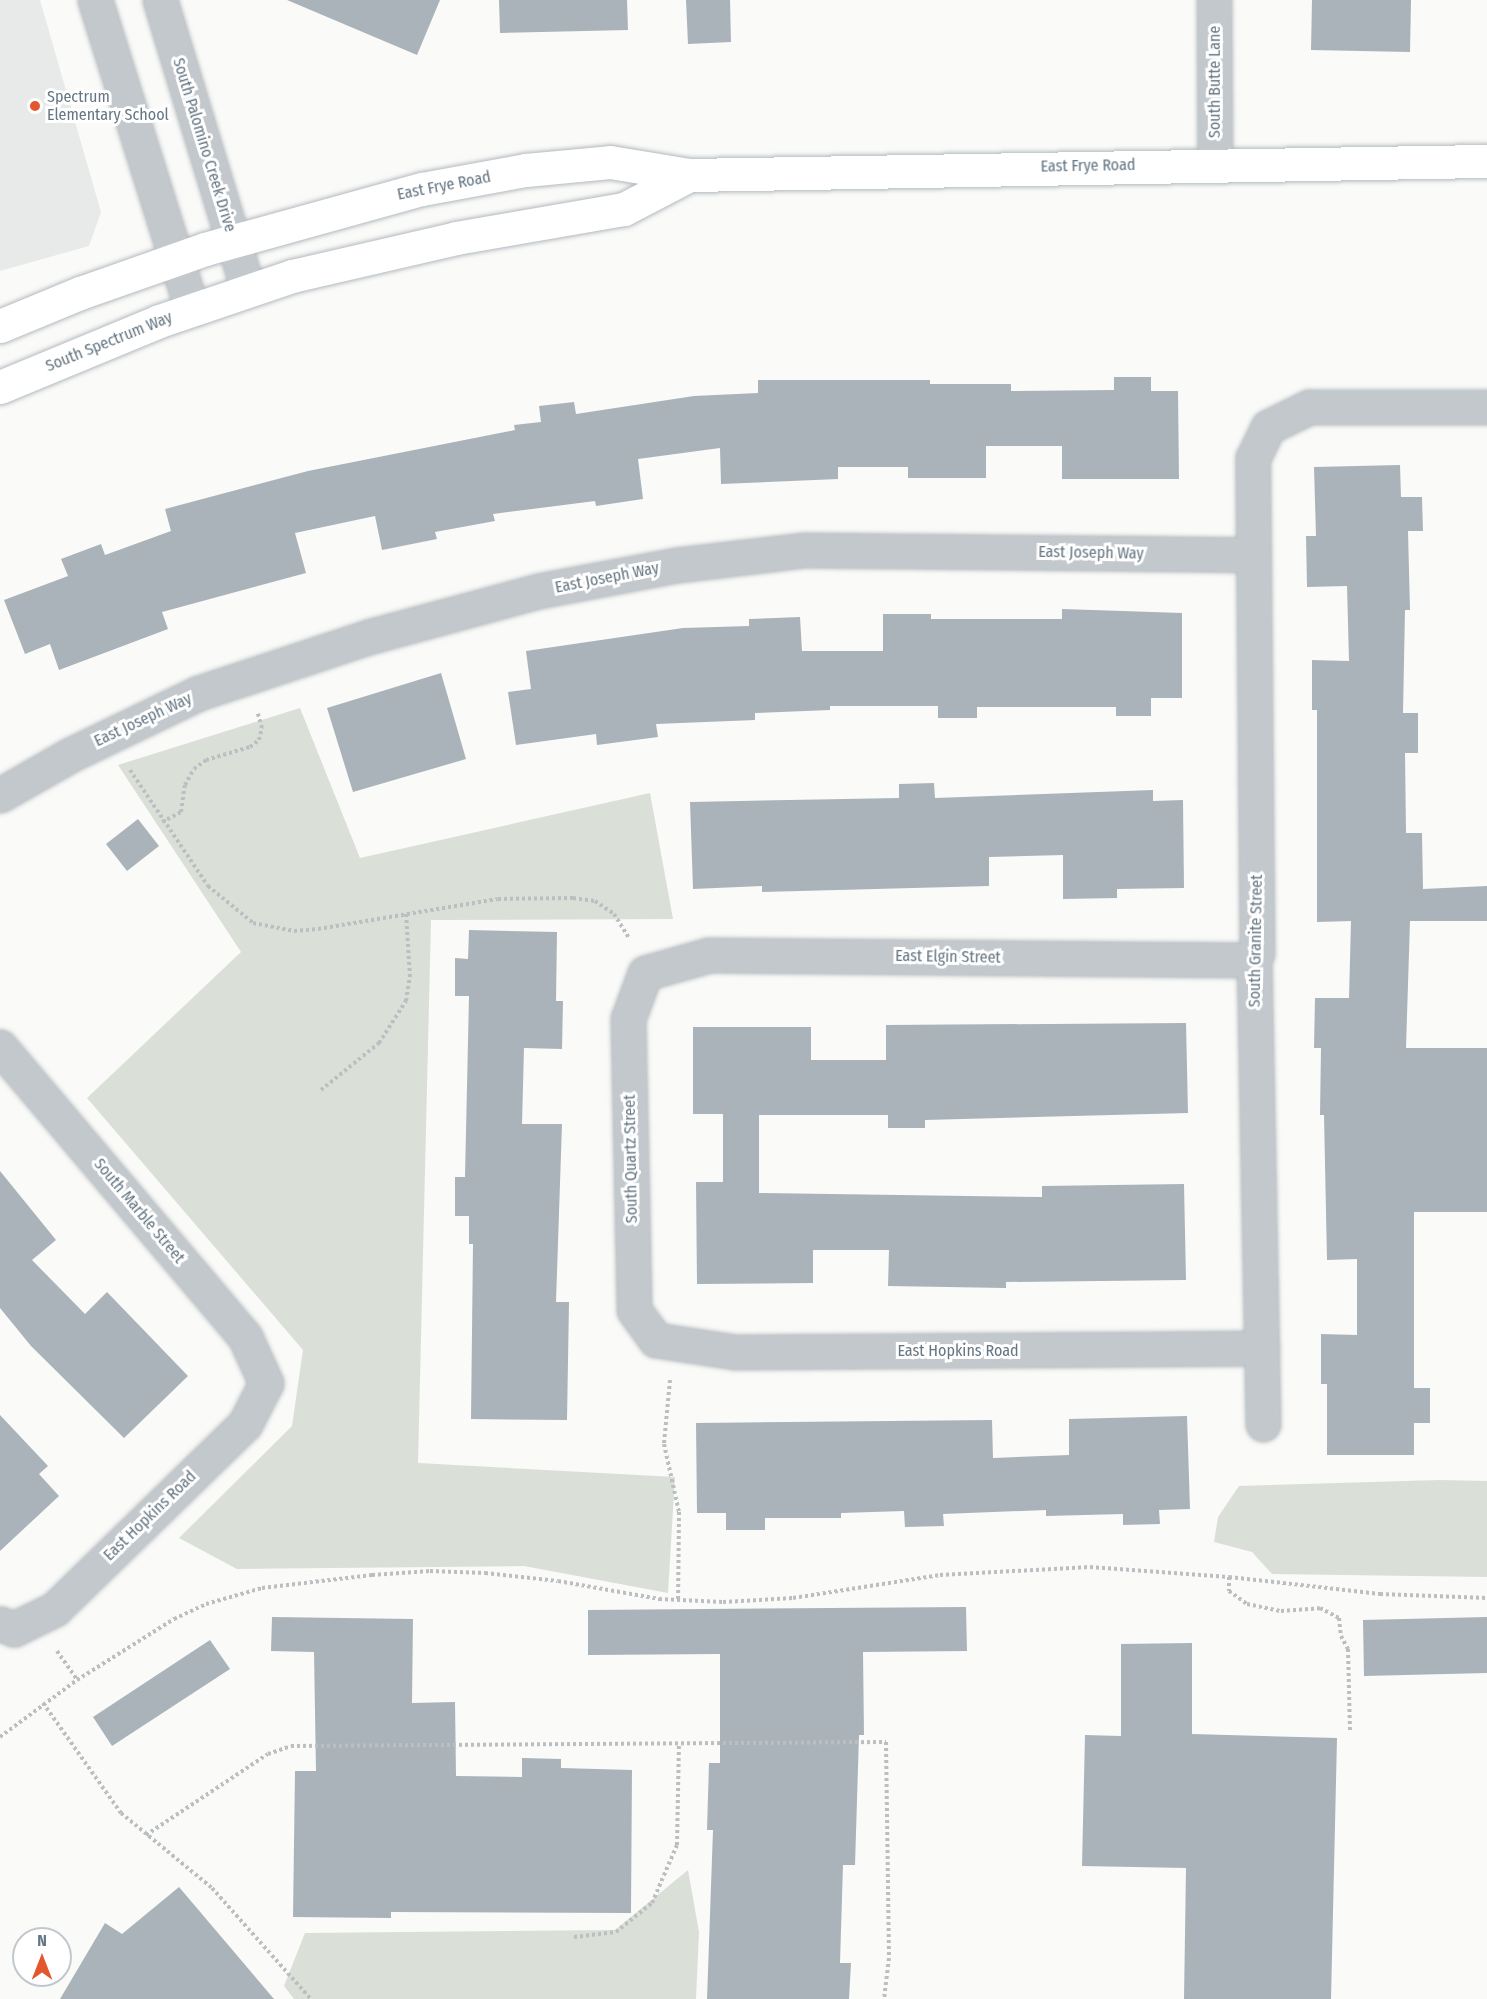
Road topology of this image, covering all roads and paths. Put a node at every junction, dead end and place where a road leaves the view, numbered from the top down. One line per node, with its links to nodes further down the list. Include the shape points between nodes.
1 (95, 0): 8 (street)
2 (160, 0): 7 (street, South Palomino Creek Drive)
3 (1214, 0): 5 (street, South Butte Lane)
4 (1487, 161): 5 (street, East Frye Road)
5 (1215, 164): 6 (street, East Frye Road)
6 (689, 175): 7 (street, East Frye Road, via 610,162 526,170 422,189); 9 (street, East Frye Road, via 624,208 456,238 292,276)
7 (219, 245): 8 (street); 9 (street, South Palomino Creek Drive)
8 (174, 260): 9 (street); 10 (street)
9 (220, 300): 11 (street, South Spectrum Way)
10 (0, 326)
11 (0, 387)
12 (1487, 407): 13 (street, South Granite Street, via 1309,407 1268,427 1253,458)
13 (1253, 555): 16 (street, East Joseph Way, via 805,550 677,565 550,588 368,637 199,693 70,755); 20 (street, South Granite Street, via 1257,954)
14 (256, 710): 17 (path, via 262,728 259,740 250,747 206,760 194,769 185,784 181,812)
15 (128, 766): 17 (path)
16 (0, 795)
17 (162, 822): 18 (path, via 208,886 254,923 294,931)
18 (406, 913): 19 (path, via 498,899 573,898 595,902 614,914); 23 (path, via 410,977 406,1000 394,1025 379,1043)
19 (632, 944)
20 (1254, 960): 21 (street, East Elgin Street, via 709,955); 25 (street, South Granite Street)
21 (645, 974): 24 (street, South Quartz Street, via 628,1019 634,1310)
22 (0, 1047): 26 (street, South Marble Street, via 245,1337)
23 (321, 1090)
24 (656, 1340): 25 (street, East Hopkins Road, via 735,1352)
25 (1262, 1348): 28 (street, South Granite Street)
26 (266, 1383): 32 (street, East Hopkins Road, via 237,1432 55,1609)
27 (668, 1390): 31 (path, via 664,1444 678,1512)
28 (1263, 1424)
29 (1229, 1576): 30 (path, via 1369,1593); 31 (path, via 1090,1567 1019,1569 877,1583 794,1598); 36 (path, via 1229,1591 1247,1604 1281,1611 1320,1608 1340,1618 1341,1636 1348,1649)
30 (1487, 1598)
31 (678, 1602): 34 (path, via 558,1581 430,1571 262,1588 206,1604 174,1619)
32 (7, 1627)
33 (51, 1641): 34 (path)
34 (77, 1680): 35 (path)
35 (43, 1703): 37 (path); 39 (path, via 121,1813)
36 (1350, 1731)
37 (0, 1737)
38 (678, 1743): 39 (path, via 291,1746 268,1754); 40 (path, via 677,1845 652,1903 616,1932); 42 (path, via 886,1742 889,1958)
39 (146, 1835): 41 (path, via 212,1888)
40 (574, 1937)
41 (311, 1999)
42 (884, 1999)

